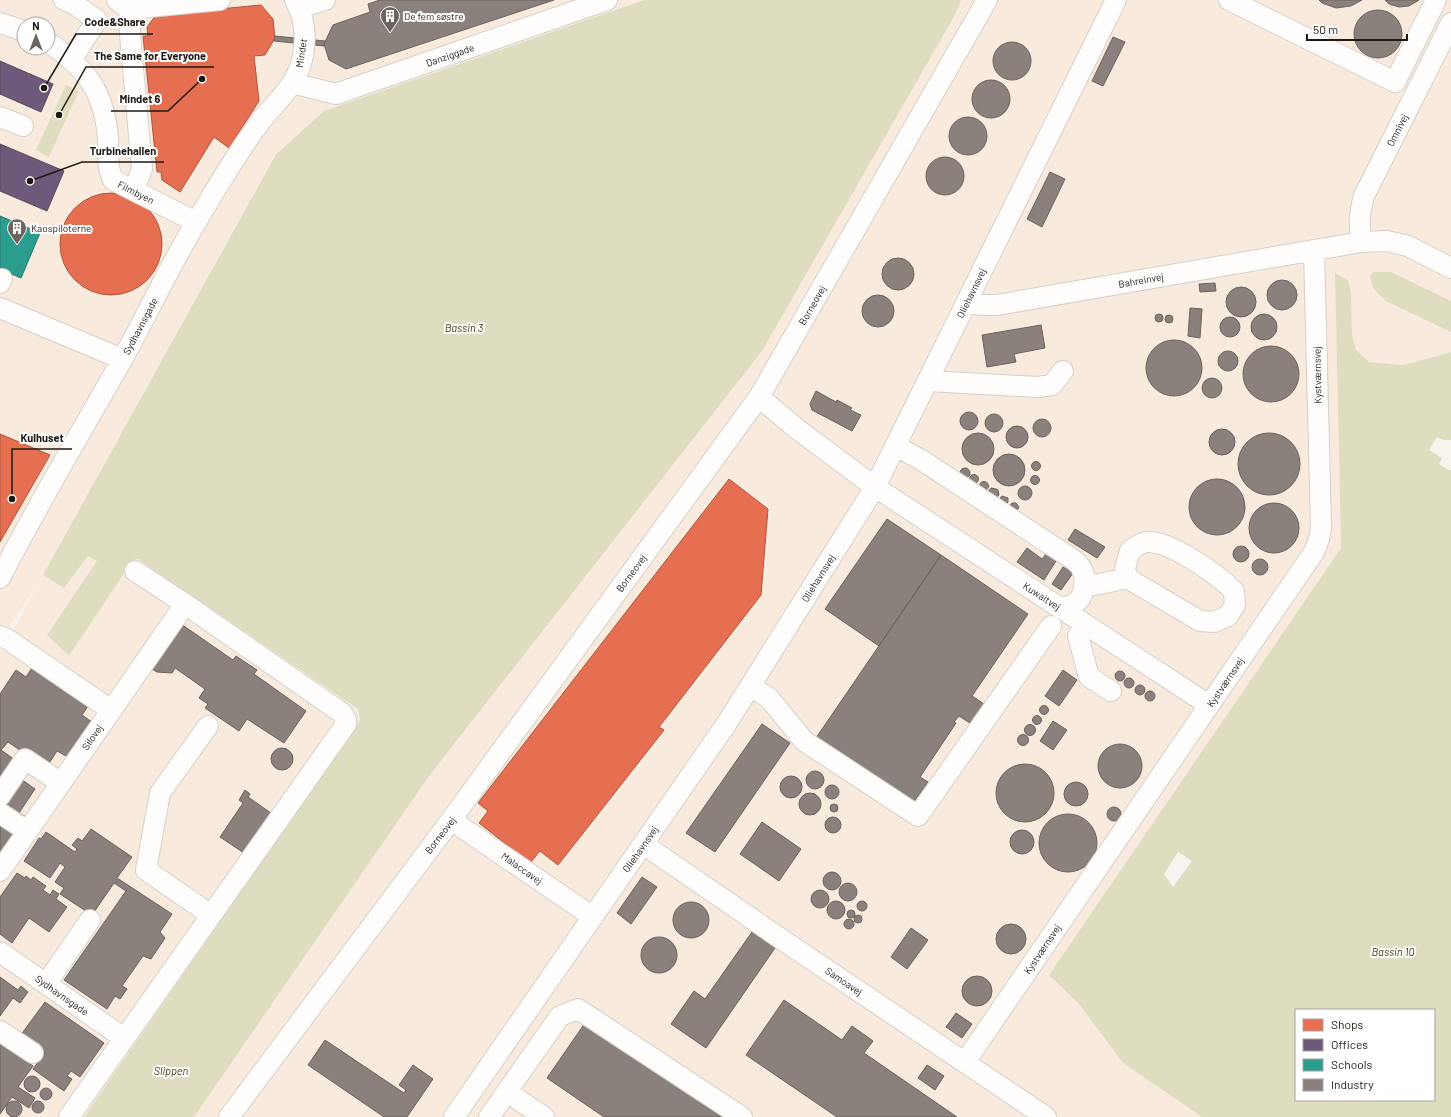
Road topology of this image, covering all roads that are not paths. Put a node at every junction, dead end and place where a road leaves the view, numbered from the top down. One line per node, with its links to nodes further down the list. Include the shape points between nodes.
1 (64, 0): 15 (street, via 97,20)
2 (220, 0): 10 (street)
3 (325, 0): 9 (street)
4 (607, 0): 16 (street, Danziggade, via 336,94)
5 (987, 0): 31 (street, Borneovej)
6 (1116, 0): 26 (street, Oliehavnsvej)
7 (1229, 0): 8 (street, via 1395,82)
8 (1436, 0)
9 (303, 3): 16 (street, Mindet, via 305,42 298,73)
10 (123, 4): 19 (street, via 129,23 142,169)
11 (0, 23): 13 (street)
12 (1451, 23): 21 (street, Omnivej, via 1364,196 1358,223)
13 (16, 28)
14 (56, 48): 15 (street, Filmbyen)
15 (71, 60): 19 (street, Filmbyen, via 94,86 104,111 108,137 108,170 113,180)
16 (292, 83): 20 (street, Sydhavnsgade, via 261,120)
17 (0, 117): 18 (street)
18 (23, 126)
19 (134, 190): 20 (street, Filmbyen)
20 (196, 222): 28 (street, Sydhavnsgade)
21 (1361, 242): 22 (street); 23 (street, via 1387,241 1408,246)
22 (1314, 250): 26 (street, Bahreinvej, via 997,305 980,305); 45 (street, Kystværnsvej, via 1321,527 1319,539 1314,552)
23 (1451, 268)
24 (0, 278): 25 (street)
25 (0, 283)
26 (967, 301): 30 (street, Oliehavnsvej)
27 (0, 308): 28 (street)
28 (122, 359): 35 (street, Sydhavnsgade)
29 (1063, 371): 30 (street, via 1052,385 1038,387)
30 (928, 381): 32 (street, Oliehavnsvej)
31 (759, 397): 33 (street, Kuwaitvej); 51 (street, Borneovej)
32 (895, 446): 33 (street, Oliehavnsvej); 37 (street, via 920,459 1074,560 1082,570)
33 (875, 487): 39 (street, Kuwaitvej); 43 (street, Oliehavnsvej)
34 (135, 571): 38 (street)
35 (0, 578)
36 (1127, 578): 36 (street, via 1125,568 1130,551 1144,542 1159,543 1172,547 1223,580 1234,591 1235,605 1228,616 1214,622 1200,621); 37 (street)
37 (1084, 586): 39 (street, via 1079,600 1074,605)
38 (185, 604): 46 (street, Silovej); 55 (street, via 342,713 346,720 344,727)
39 (1059, 607): 40 (street, Kuwaitvej)
40 (1085, 624): 44 (street, via 1078,636 1089,677); 45 (street, Kuwaitvej)
41 (1051, 626): 43 (street, via 918,816 804,741 769,698)
42 (0, 636): 46 (street)
43 (750, 686): 53 (street, Oliehavnsvej)
44 (1111, 691)
45 (1209, 705): 63 (street, Kystværnsvej)
46 (111, 710): 48 (street, Silovej)
47 (208, 726): 55 (street, via 160,793 146,870)
48 (61, 783): 49 (street, via 25,760); 52 (street, Silovej)
49 (0, 796)
50 (0, 813): 52 (street)
51 (451, 820): 56 (street, Malaccavej); 66 (street, Borneovej)
52 (27, 831): 54 (street, Silovej)
53 (643, 844): 56 (street, Oliehavnsvej); 63 (street, Samoavej)
54 (0, 871)
55 (211, 915): 61 (street)
56 (593, 917): 67 (street, Oliehavnsvej)
57 (90, 920): 59 (street)
58 (0, 952): 59 (street, Sydhavnsgade)
59 (46, 984): 61 (street, Sydhavnsgade)
60 (0, 1031): 62 (street)
61 (124, 1038): 65 (street)
62 (33, 1054)
63 (965, 1062): 71 (street, Samoavej)
64 (507, 1092): 68 (street); 69 (street); 70 (street, via 560,1016 578,1009)
65 (69, 1117)
66 (229, 1117)
67 (454, 1117)
68 (489, 1117)
69 (544, 1117)
70 (742, 1117)
71 (1046, 1117)

